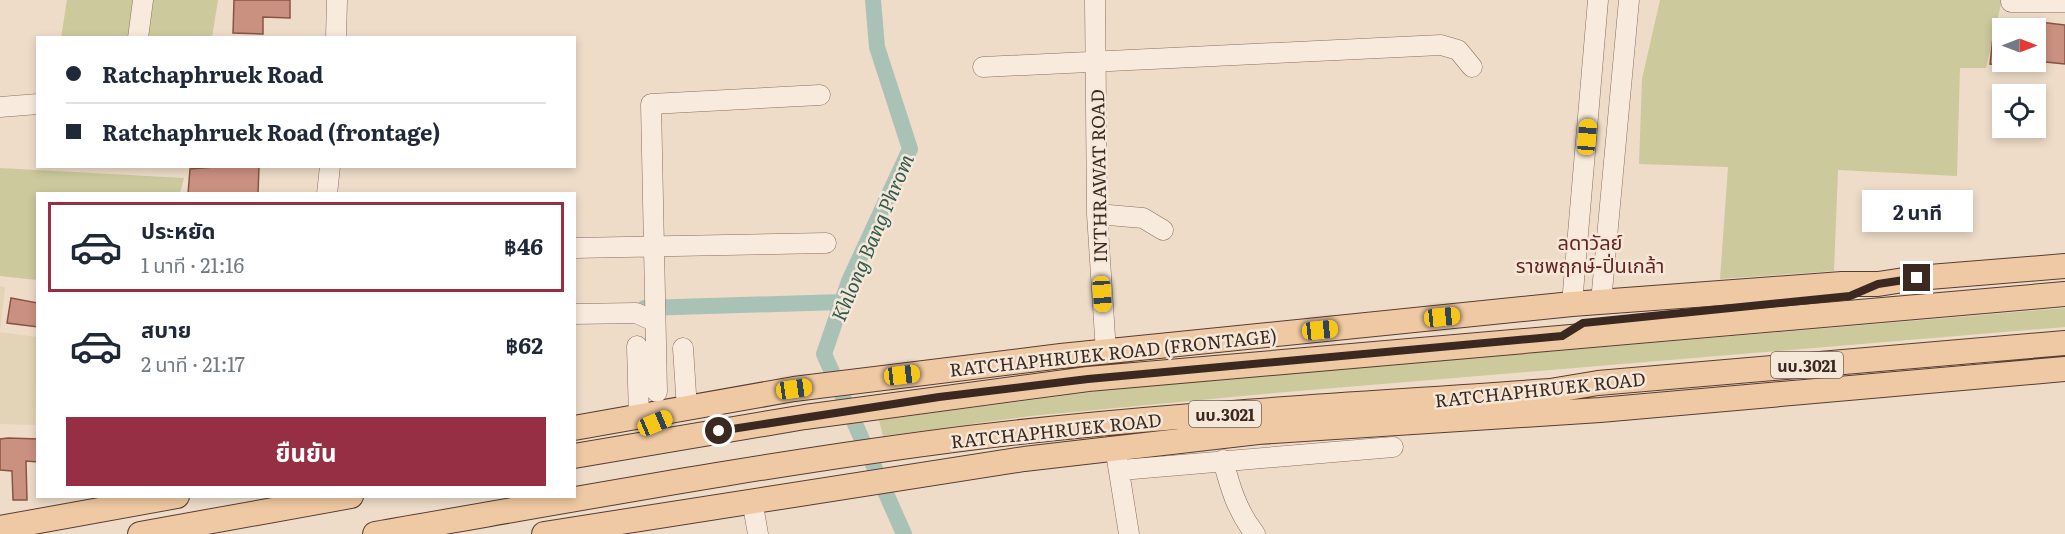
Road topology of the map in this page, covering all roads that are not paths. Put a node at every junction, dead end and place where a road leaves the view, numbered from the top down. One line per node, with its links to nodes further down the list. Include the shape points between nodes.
1 (143, 0): 8 (street)
2 (337, 0): 9 (street)
3 (1095, 0): 10 (street, INTHRAWAT ROAD)
4 (1598, 0): 27 (street)
5 (1629, 0): 26 (street)
6 (2011, 2): 7 (street)
7 (2065, 2)
8 (138, 36)
9 (336, 36)
10 (1096, 61): 11 (street); 12 (street, via 1441,45 1458,50); 18 (street, INTHRAWAT ROAD)
11 (983, 67)
12 (1472, 67)
13 (820, 95): 22 (street, via 651,104)
14 (36, 104): 15 (street)
15 (0, 107)
16 (330, 168): 17 (street)
17 (327, 192)
18 (1097, 214): 19 (street, via 1134,216); 34 (street, INTHRAWAT ROAD)
19 (1163, 230)
20 (826, 243): 22 (street)
21 (576, 248): 22 (street)
22 (653, 248): 29 (street)
23 (2065, 266): 24 (main road, RATCHAPHRUEK ROAD (FRONTAGE))
24 (1878, 284): 26 (main road, RATCHAPHRUEK ROAD (FRONTAGE)); 30 (main road, via 1850,296 1583,323)
25 (2065, 294): 30 (main road)
26 (1601, 302): 27 (main road, RATCHAPHRUEK ROAD (FRONTAGE))
27 (1572, 303): 34 (main road, RATCHAPHRUEK ROAD (FRONTAGE))
28 (576, 314): 29 (street)
29 (654, 315): 37 (street)
30 (1562, 336): 44 (main road, via 1088,379 939,397)
31 (2065, 343): 36 (main road, RATCHAPHRUEK ROAD / นบ.3021, via 1598,383)
32 (637, 346): 40 (street)
33 (683, 348): 39 (street)
34 (1106, 352): 39 (main road, RATCHAPHRUEK ROAD (FRONTAGE), via 856,380)
35 (2065, 369): 38 (main road, นบ.3021)
36 (1550, 391): 38 (main road, via 1606,396); 52 (main road, RATCHAPHRUEK ROAD / นบ.3021, via 1134,421 900,448 818,458)
37 (657, 392)
38 (1744, 396): 45 (main road, นบ.3021, via 1599,410 1258,432)
39 (687, 409): 40 (main road, RATCHAPHRUEK ROAD (FRONTAGE)); 42 (main road, via 655,423)
40 (635, 419): 41 (main road)
41 (576, 428)
42 (576, 441)
43 (1393, 447): 46 (street)
44 (576, 456)
45 (1117, 459): 46 (street); 49 (main road, นบ.3021, via 915,475); 55 (street)
46 (1223, 459): 56 (street, via 1233,496)
47 (166, 498): 50 (main road)
48 (340, 498): 51 (main road)
49 (752, 500): 53 (main road, นบ.3021); 54 (street)
50 (0, 528)
51 (140, 534)
52 (375, 534)
53 (544, 534)
54 (758, 534)
55 (1129, 534)
56 (1255, 534)

